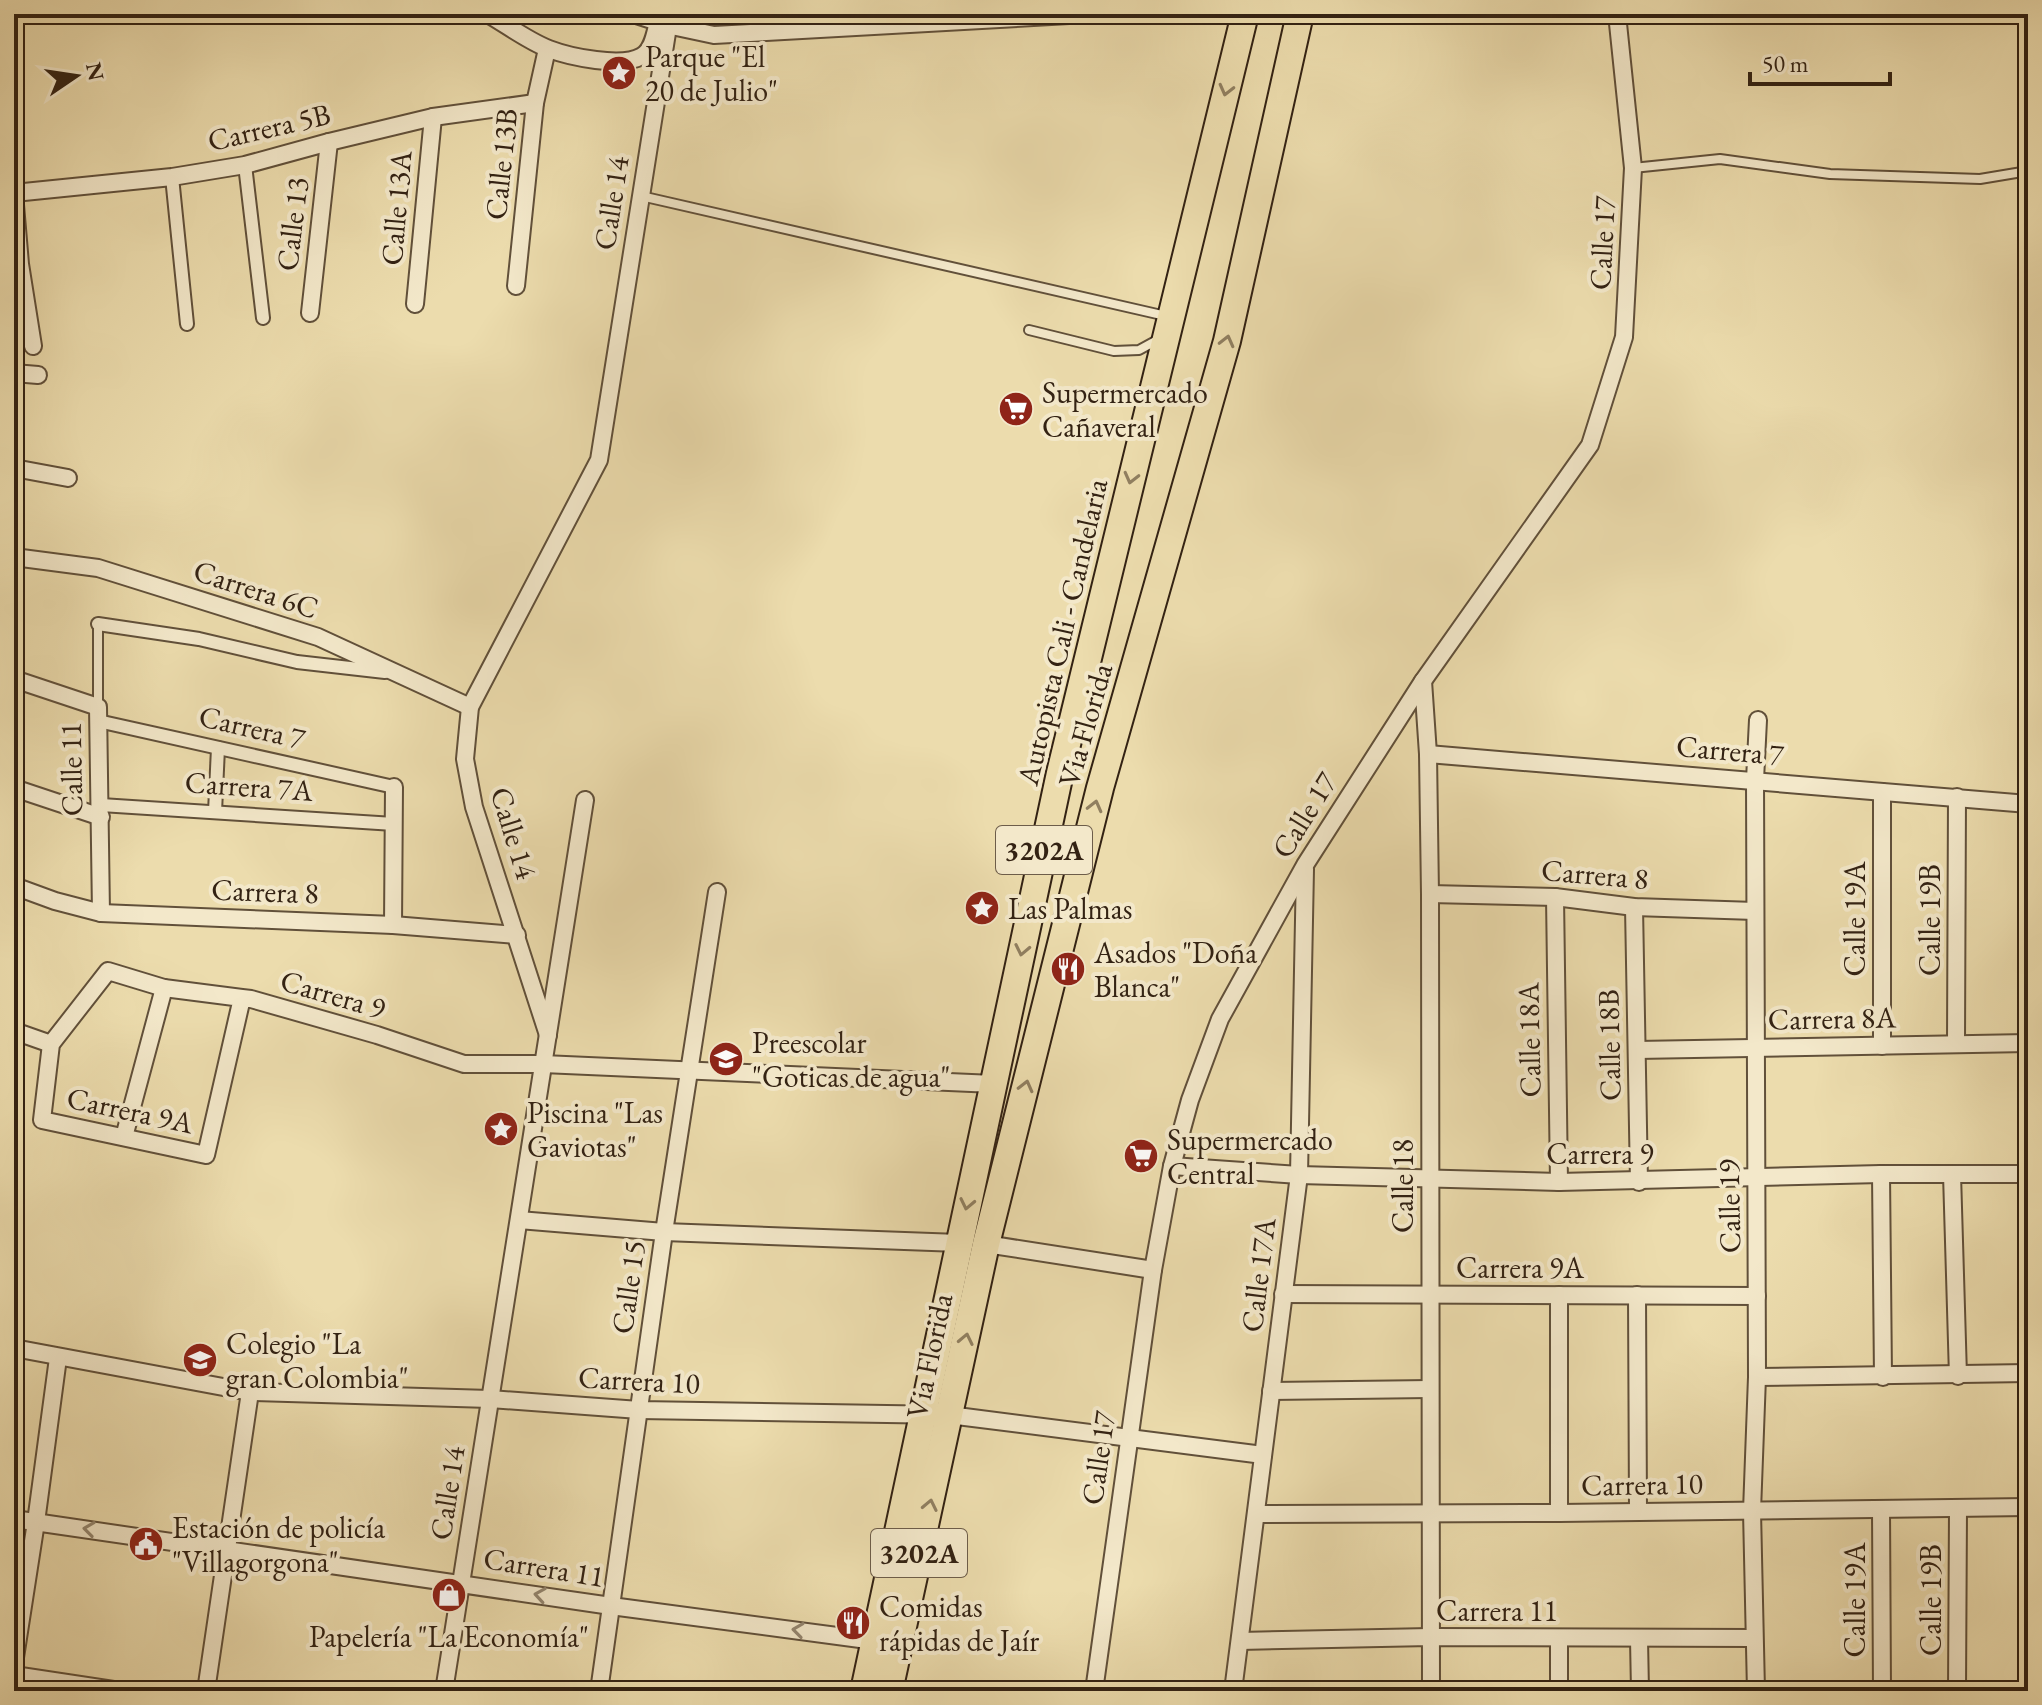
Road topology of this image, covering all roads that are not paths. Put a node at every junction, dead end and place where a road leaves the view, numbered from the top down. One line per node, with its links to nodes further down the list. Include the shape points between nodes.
1 (488, 14): 8 (street)
2 (633, 14): 7 (street)
3 (1087, 14): 7 (street, via 714,35)
4 (1245, 14): 23 (main road, Autopista Cali - Candelaria / 3202A, one-way to 23)
5 (1300, 14): 86 (main road, Via Florida / 3202A, one-way to 5, via 1100,788 1227,341)
6 (1617, 14): 13 (street, Calle 17)
7 (665, 21): 8 (street, via 650,49 626,61); 17 (street, Calle 14)
8 (547, 49): 9 (street, Calle 13B)
9 (535, 103): 10 (street, Carrera 5B); 18 (street, Calle 13B)
10 (433, 117): 11 (street, Carrera 5B); 19 (street, Calle 13A)
11 (329, 142): 12 (street, Carrera 5B); 20 (street, Calle 13)
12 (245, 165): 15 (street, Carrera 5B); 21 (street)
13 (1633, 168): 14 (lane, via 1720,159 1830,174 1980,179); 34 (street, Calle 17, via 1624,337 1590,445)
14 (2028, 171)
15 (172, 177): 16 (street, Carrera 5B); 22 (street)
16 (14, 193): 25 (street)
17 (640, 196): 23 (lane); 35 (street, Calle 14, via 599,460)
18 (516, 286)
19 (415, 304)
20 (310, 313)
21 (263, 318)
22 (187, 324)
23 (1168, 327): 24 (lane, via 1139,350 1128,352); 72 (main road, Autopista Cali - Candelaria / 3202A, one-way to 72, via 1060,773)
24 (1029, 330)
25 (33, 346)
26 (14, 373): 27 (street)
27 (38, 375)
28 (14, 468): 29 (street)
29 (68, 478)
30 (14, 557): 32 (street, Carrera 6C, via 98,568 318,637)
31 (98, 624): 32 (street, via 199,639 297,662); 36 (lane, Calle 11)
32 (392, 673): 35 (street, Carrera 6C)
33 (14, 679): 36 (street, Carrera 7)
34 (1423, 681): 39 (street, Calle 18); 50 (street, Calle 17)
35 (470, 707): 59 (street, Calle 14, via 465,759 474,807)
36 (98, 714): 38 (street, Carrera 7); 47 (street, Calle 11)
37 (1758, 720): 40 (street, Calle 19)
38 (218, 748): 41 (street, Carrera 7); 48 (street)
39 (1428, 754): 40 (street, Carrera 7); 53 (street, Calle 18)
40 (1755, 780): 43 (street, Carrera 7); 56 (street, Calle 19)
41 (394, 787): 49 (street)
42 (14, 788): 47 (street, Carrera 7A)
43 (1882, 792): 44 (street, Carrera 7); 67 (street, Calle 19A)
44 (1957, 797): 46 (street, Carrera 7); 64 (street, Calle 19B)
45 (585, 800): 63 (street)
46 (2028, 804)
47 (101, 811): 48 (street, Carrera 7A); 57 (street, Calle 11)
48 (215, 812): 49 (street, Carrera 7A)
49 (394, 824): 58 (street)
50 (1305, 865): 74 (street, Calle 17, via 1220,1019); 78 (street, Calle 17A)
51 (14, 886): 57 (street, Carrera 8)
52 (717, 892): 71 (street, Calle 15)
53 (1430, 894): 54 (street, Carrera 8); 79 (street, Calle 18)
54 (1555, 897): 55 (street, Carrera 8); 81 (street, Calle 18A)
55 (1634, 907): 56 (street, Carrera 8); 69 (street, Calle 18B)
56 (1755, 911): 68 (street, Calle 19)
57 (101, 913): 58 (street, Carrera 8)
58 (393, 925): 59 (street, Carrera 8)
59 (517, 935): 63 (street, Calle 14)
60 (164, 988): 61 (street, Carrera 9); 66 (street, Carrera 9, via 108,971); 73 (street)
61 (242, 998): 70 (street, Carrera 9, via 464,1064); 73 (street, Carrera 9A, via 206,1155)
62 (14, 1031): 66 (street)
63 (548, 1035): 70 (street, Calle 14)
64 (1956, 1043): 65 (street, Carrera 8A); 67 (street, Carrera 8A)
65 (2028, 1043)
66 (51, 1044): 73 (street, Carrera 9A, via 42,1120)
67 (1882, 1046): 68 (street, Carrera 8A)
68 (1755, 1048): 69 (street, Carrera 8A); 80 (street, Calle 19)
69 (1637, 1050): 82 (street, Calle 18B)
70 (543, 1064): 71 (street); 83 (street, Calle 14)
71 (691, 1071): 72 (street); 84 (street, Calle 15)
72 (994, 1084): 85 (main road, Autopista Cali - Candelaria / 3202A, one-way to 85)
73 (124, 1137)
74 (1172, 1166): 78 (street, Carrera 9); 87 (street, Calle 17)
75 (1881, 1174): 76 (street, Carrera 9); 80 (street, Carrera 9); 98 (street)
76 (1952, 1174): 77 (street, Carrera 9); 96 (street)
77 (2028, 1174)
78 (1299, 1175): 79 (street, Carrera 9); 88 (street, Calle 17A)
79 (1430, 1178): 81 (street, Carrera 9); 89 (street, Calle 18)
80 (1756, 1179): 82 (street, Carrera 9); 92 (street, Calle 19)
81 (1559, 1182): 82 (street, Carrera 9)
82 (1639, 1182)
83 (519, 1220): 84 (street); 102 (street, Calle 14)
84 (664, 1232): 85 (street); 103 (street, Calle 15)
85 (959, 1243): 104 (main road, Autopista Cali - Candelaria / 3202A)
86 (986, 1244): 87 (street); 104 (main road, Via Florida / 3202A, one-way to 86)
87 (1153, 1270): 105 (street, Calle 17)
88 (1283, 1294): 89 (street, Carrera 9A); 100 (street, Calle 17A)
89 (1430, 1295): 90 (street, Carrera 9A); 99 (street, Calle 18)
90 (1559, 1295): 91 (street, Carrera 9A); 112 (street)
91 (1637, 1295): 92 (street, Carrera 9A); 110 (street)
92 (1757, 1296): 97 (street, Calle 19)
93 (14, 1348): 94 (street, Carrera 10)
94 (58, 1358): 101 (street, Carrera 10); 116 (street)
95 (2028, 1373): 96 (street)
96 (1958, 1376): 98 (street)
97 (1757, 1377): 98 (street); 111 (street, Calle 19)
98 (1883, 1377)
99 (1430, 1389): 100 (street); 114 (street, Calle 18)
100 (1271, 1391): 106 (street, Calle 17A)
101 (250, 1392): 102 (street, Carrera 10); 117 (street)
102 (490, 1399): 103 (street, Carrera 10); 118 (street, Calle 14)
103 (639, 1410): 104 (street, Carrera 10); 119 (street, Calle 15)
104 (936, 1415): 105 (street, Carrera 10); 124 (main road, Autopista Cali - Candelaria / 3202A); 133 (main road, Via Florida / 3202A, one-way to 104)
105 (1129, 1439): 106 (street, Carrera 10); 134 (street, Calle 17)
106 (1263, 1455): 113 (street, Calle 17A)
107 (2028, 1507): 109 (street, Carrera 10)
108 (1881, 1509): 109 (street, Carrera 10); 111 (street, Carrera 10); 140 (street, Calle 19A)
109 (1958, 1510): 141 (street, Calle 19B)
110 (1638, 1511): 111 (street, Carrera 10); 112 (street, Carrera 10)
111 (1752, 1511): 122 (street, Calle 19)
112 (1559, 1513): 114 (street, Carrera 10)
113 (1256, 1514): 114 (street, Carrera 10); 125 (street, Calle 17A)
114 (1429, 1514): 120 (street, Calle 18)
115 (14, 1519): 116 (street, Carrera 11)
116 (36, 1522): 117 (street, Carrera 11, one-way to 116); 126 (street)
117 (227, 1549): 118 (street, Carrera 11); 129 (street)
118 (461, 1582): 119 (street, Carrera 11, one-way to 118); 130 (street, Calle 14)
119 (611, 1606): 124 (street, Carrera 11, one-way to 119); 131 (street, Calle 15)
120 (1430, 1637): 121 (street, Carrera 11); 125 (street, Carrera 11); 136 (street, Calle 18)
121 (1559, 1638): 123 (street, Carrera 11); 137 (street)
122 (1754, 1638): 123 (street, Carrera 11); 139 (street, Calle 19)
123 (1639, 1639): 138 (street)
124 (875, 1641): 132 (main road, Autopista Cali - Candelaria / 3202A)
125 (1240, 1641): 135 (street, Calle 17A)
126 (14, 1664)
127 (14, 1675): 128 (street)
128 (120, 1691)
129 (206, 1691)
130 (444, 1691)
131 (599, 1691)
132 (864, 1691)
133 (889, 1691)
134 (1094, 1691)
135 (1233, 1691)
136 (1431, 1691)
137 (1559, 1691)
138 (1640, 1691)
139 (1756, 1691)
140 (1882, 1691)
141 (1957, 1691)

